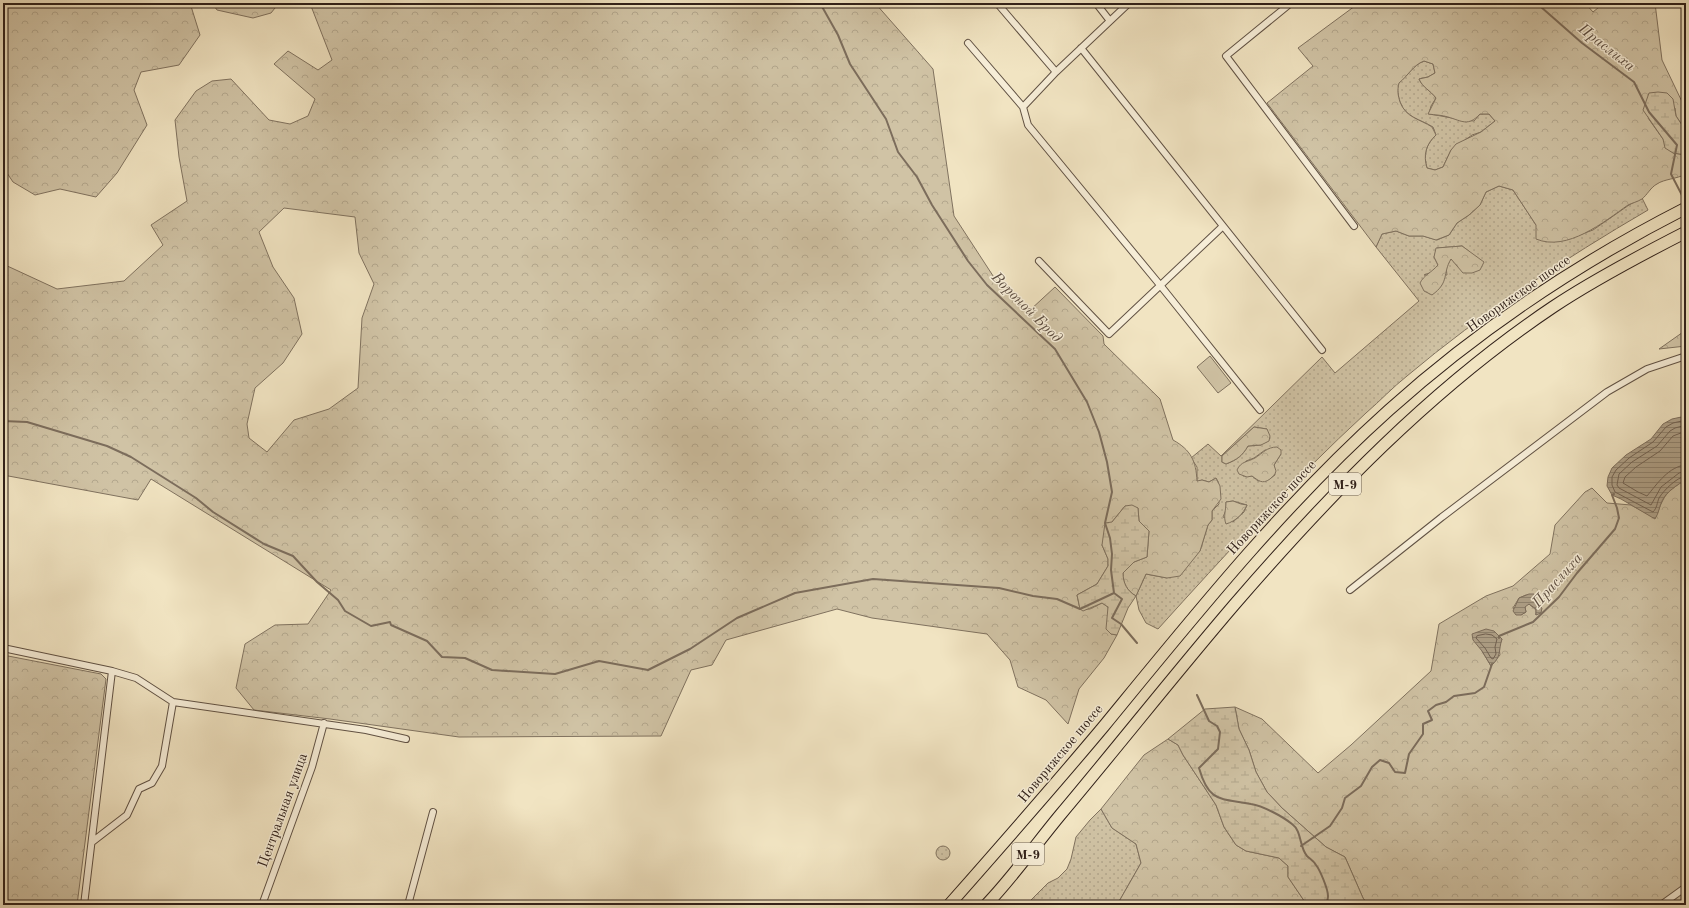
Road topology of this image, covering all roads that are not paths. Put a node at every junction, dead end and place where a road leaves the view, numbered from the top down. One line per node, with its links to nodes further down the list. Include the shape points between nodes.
1 (997, 3): 8 (street)
2 (1096, 3): 5 (street)
3 (1129, 3): 5 (street)
4 (1291, 3): 11 (street, via 1226,56)
5 (1110, 20): 7 (street)
6 (968, 43): 9 (street)
7 (1081, 48): 8 (street); 12 (street)
8 (1056, 72): 9 (street)
9 (1023, 107): 15 (street, via 1028,126)
10 (1686, 208): 31 (highway, Новорижское шоссе / М-9, via 1576,270 1500,321 1390,409 1242,558 1058,780)
11 (1354, 226)
12 (1222, 227): 15 (street); 16 (street)
13 (1683, 233): 32 (highway, М-9, via 1553,307 1444,391 1373,456 1324,505 1233,606)
14 (1039, 261): 15 (street, via 1108,334)
15 (1160, 285): 18 (street)
16 (1322, 350)
17 (1686, 356): 19 (street, via 1647,369 1607,392)
18 (1260, 410)
19 (1350, 590)
20 (3, 648): 21 (street)
21 (112, 671): 22 (street, via 136,678); 26 (street)
22 (173, 702): 23 (street); 26 (street, via 162,766 152,783 139,789 127,815)
23 (324, 723): 24 (street); 29 (street, Центральная улица, via 312,767)
24 (406, 739)
25 (433, 812): 30 (street)
26 (92, 842): 28 (street)
27 (1686, 887): 33 (street)
28 (84, 905)
29 (262, 905)
30 (408, 905)
31 (949, 905)
32 (986, 905)
33 (1661, 905)

